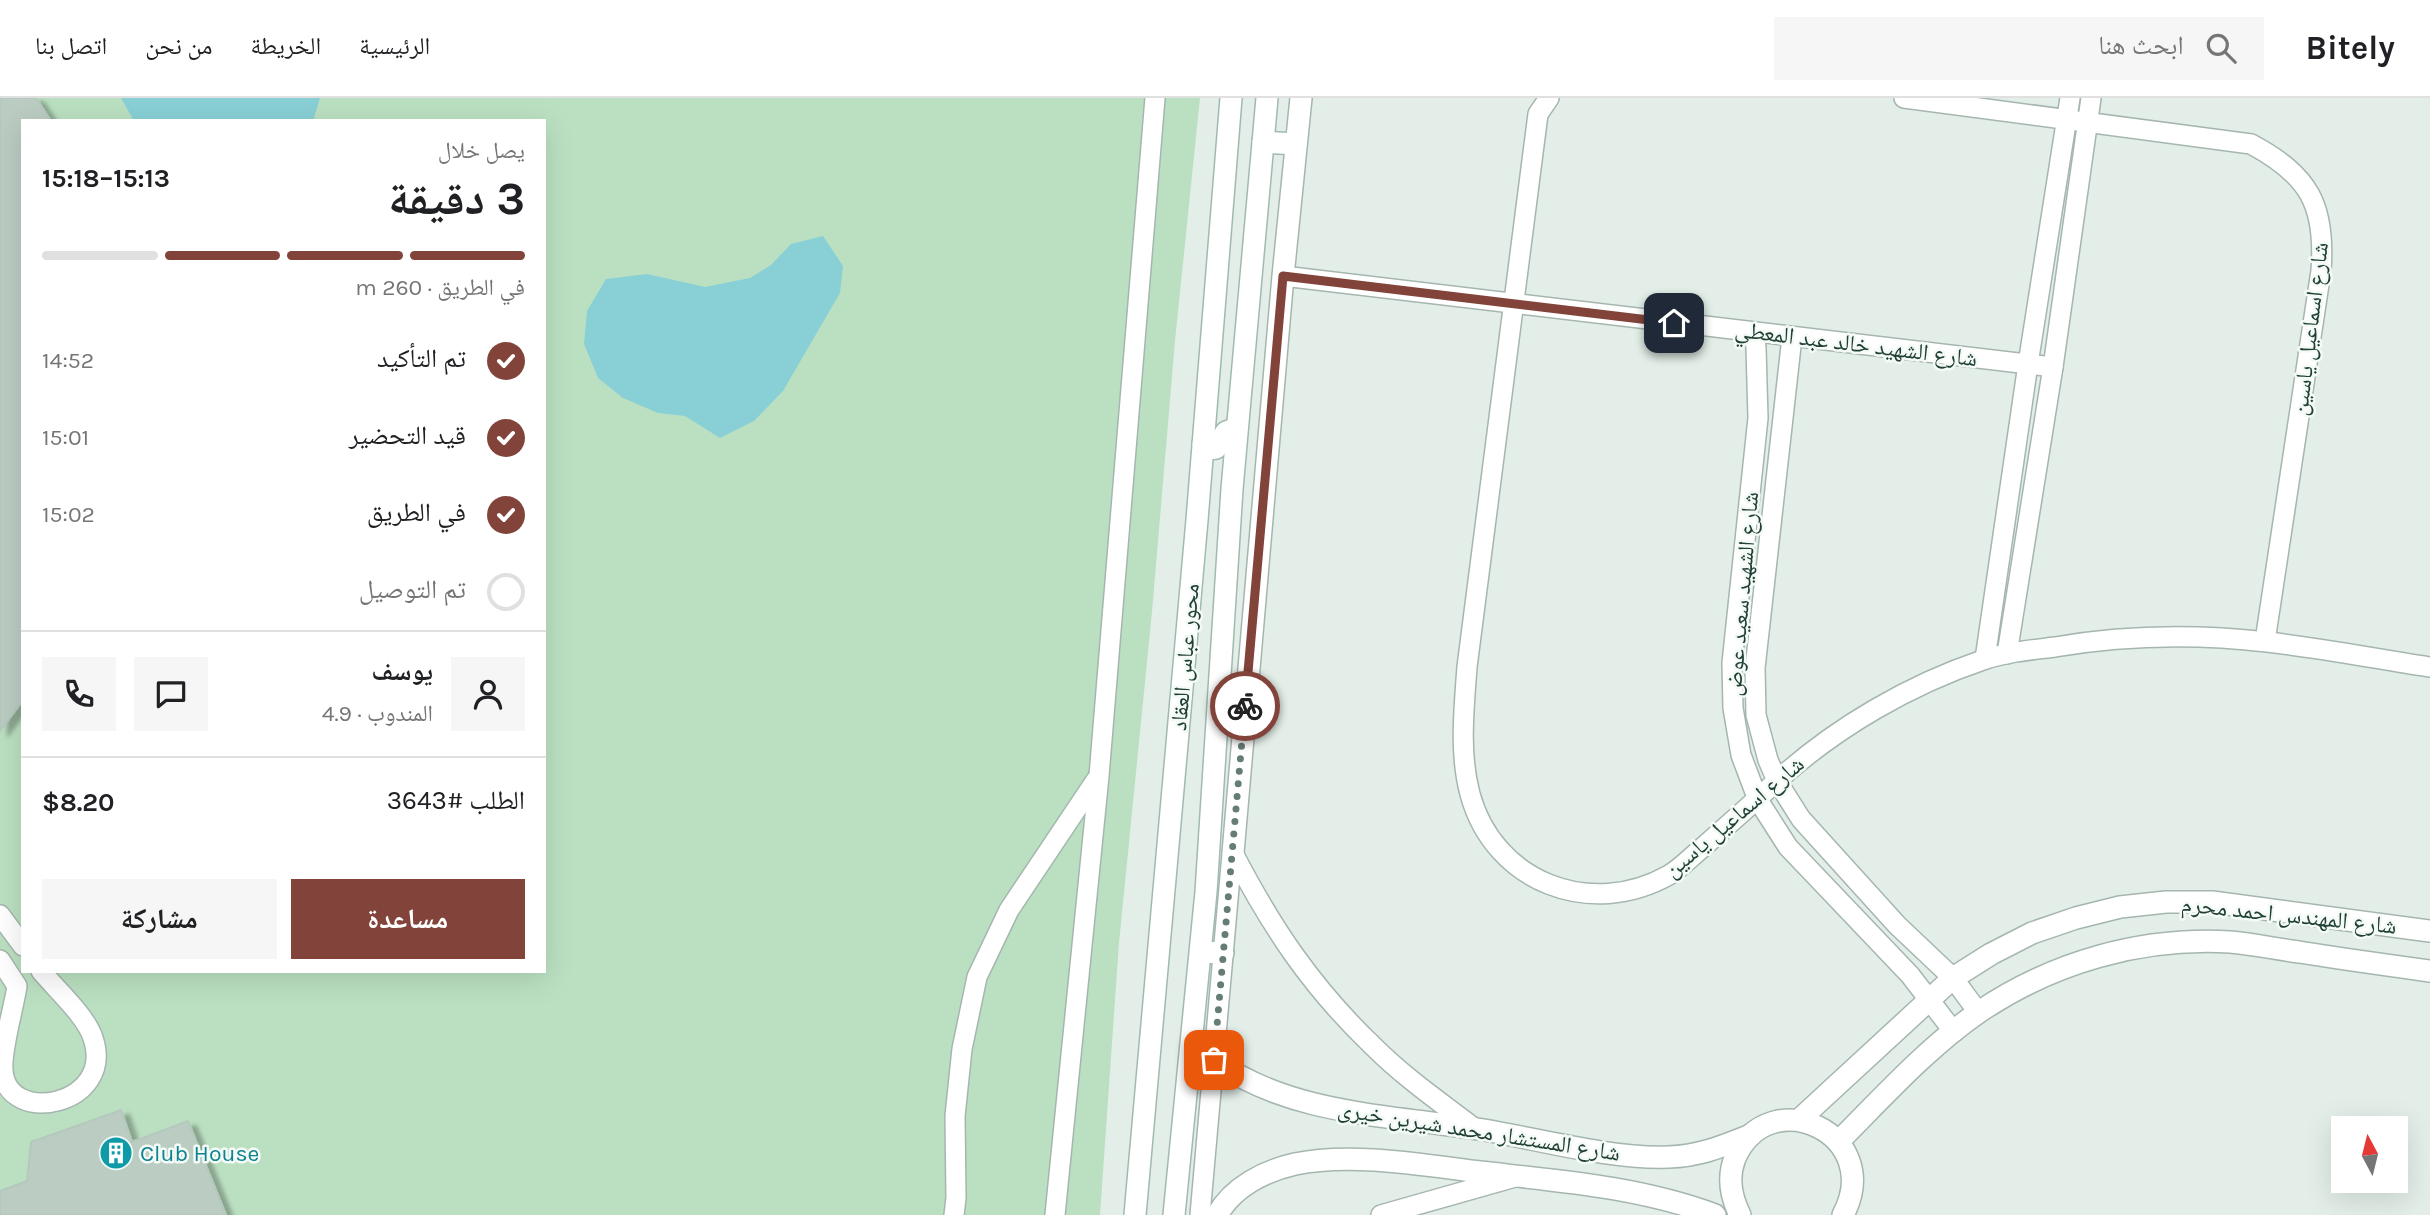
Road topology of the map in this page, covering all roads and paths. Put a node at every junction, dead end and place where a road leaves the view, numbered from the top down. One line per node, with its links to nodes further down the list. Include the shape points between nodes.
1 (1155, 98): 29 (street)
2 (1231, 98): 20 (street, محور عباس العقاد)
3 (1267, 98): 11 (street, محور عباس العقاد)
4 (1301, 98): 12 (street)
5 (1549, 98): 14 (street, شارع اسماعيل ياسين, via 1538,114)
6 (1903, 98): 9 (street, شارع اسماعيل ياسين)
7 (2070, 98): 9 (street)
8 (2091, 98): 10 (street)
9 (2067, 119): 10 (street, شارع اسماعيل ياسين); 17 (street)
10 (2087, 122): 18 (street); 25 (street, شارع اسماعيل ياسين, via 2251,144 2279,159 2301,181 2317,208 2323,239 2321,271)
11 (1263, 142): 12 (street); 19 (street, محور عباس العقاد)
12 (1296, 144): 13 (street)
13 (1283, 276): 14 (street, شارع الشهيد خالد عبد المعطي); 32 (street)
14 (1513, 304): 15 (street, شارع الشهيد خالد عبد المعطي); 31 (street, شارع اسماعيل ياسين, via 1462,733 1470,796 1484,829 1506,857 1534,879 1568,891 1604,895 1639,889 1672,874)
15 (1754, 332): 16 (street, شارع الشهيد خالد عبد المعطي); 31 (street, شارع الشهيد سعيد عوض, via 1758,418 1732,663 1741,755)
16 (1792, 337): 17 (street, شارع الشهيد خالد عبد المعطي); 30 (street, شارع الشهيد سعيد عوض, via 1755,668 1756,715)
17 (2028, 364): 18 (street, شارع الشهيد خالد عبد المعطي); 21 (street)
18 (2053, 367): 23 (street)
19 (1237, 428): 20 (street, via 1226,432 1216,448); 24 (street, محور عباس العقاد)
20 (1203, 444): 22 (street, محور عباس العقاد)
21 (2005, 518): 23 (street); 27 (street)
22 (1197, 520): 24 (street, via 1216,514); 53 (street, محور عباس العقاد)
23 (2028, 522): 26 (street)
24 (1229, 529): 36 (street, محور عباس العقاد)
25 (2265, 642): 26 (street, شارع اسماعيل ياسين, via 2166,637 2092,640); 28 (street, شارع اسماعيل ياسين)
26 (2007, 654): 27 (street, شارع اسماعيل ياسين)
27 (1985, 659): 30 (street, شارع اسماعيل ياسين, via 1889,702 1833,737)
28 (2430, 667)
29 (1099, 776): 51 (street, via 1009,910 977,977 962,1049 955,1116); 52 (street)
30 (1777, 781): 31 (street, شارع اسماعيل ياسين); 41 (street, شارع الشهيد سعيد عوض, via 1801,819 1867,893)
31 (1758, 800): 42 (street, شارع الشهيد سعيد عوض, via 1788,847)
32 (1233, 853): 37 (street); 47 (street, via 1295,959 1333,1006 1376,1049)
33 (0, 915): 35 (street)
34 (2430, 931): 41 (street, شارع المهندس احمد محرم, via 2212,902 2166,902 2120,907 2065,922 2012,944)
35 (21, 943)
36 (1201, 952): 37 (street); 54 (street, محور عباس العقاد)
37 (1223, 953): 45 (street)
38 (0, 960): 40 (street, via 18,986 2,1071 17,1096 45,1103 75,1095 94,1072 97,1056 82,1019)
39 (2430, 971): 43 (street, شارع المهندس احمد محرم, via 2232,942 2159,944 2052,972)
40 (43, 973)
41 (1953, 978): 42 (street, شارع المهندس احمد محرم); 43 (street, شارع الشهيد سعيد عوض)
42 (1930, 999): 44 (street, شارع الشهيد سعيد عوض); 46 (street, شارع المهندس احمد محرم)
43 (1978, 1012): 44 (street, شارع المهندس احمد محرم)
44 (1954, 1032): 49 (street, شارع المهندس احمد محرم)
45 (1214, 1060): 47 (street, شارع المستشار محمد شيرين خيرى, via 1261,1087 1337,1110); 55 (street)
46 (1799, 1120): 48 (street, شارع المستشار محمد شيرين خيرى, via 1765,1126); 49 (street)
47 (1474, 1128): 48 (street, شارع المستشار محمد شيرين خيرى, via 1631,1156 1668,1157 1701,1154)
48 (1751, 1135): 59 (street, via 1732,1166 1730,1183)
49 (1839, 1141): 60 (street, via 1853,1170 1852,1194)
50 (1517, 1176): 56 (street, شارع المستشار محمد شيرين خيرى, via 1407,1163 1336,1160 1295,1164 1256,1177 1225,1202); 57 (street); 58 (street, شارع المستشار محمد شيرين خيرى, via 1639,1192)
51 (954, 1215)
52 (1055, 1215)
53 (1135, 1215)
54 (1174, 1215)
55 (1200, 1215)
56 (1217, 1215)
57 (1381, 1215)
58 (1715, 1215)
59 (1740, 1215)
60 (1843, 1215)

